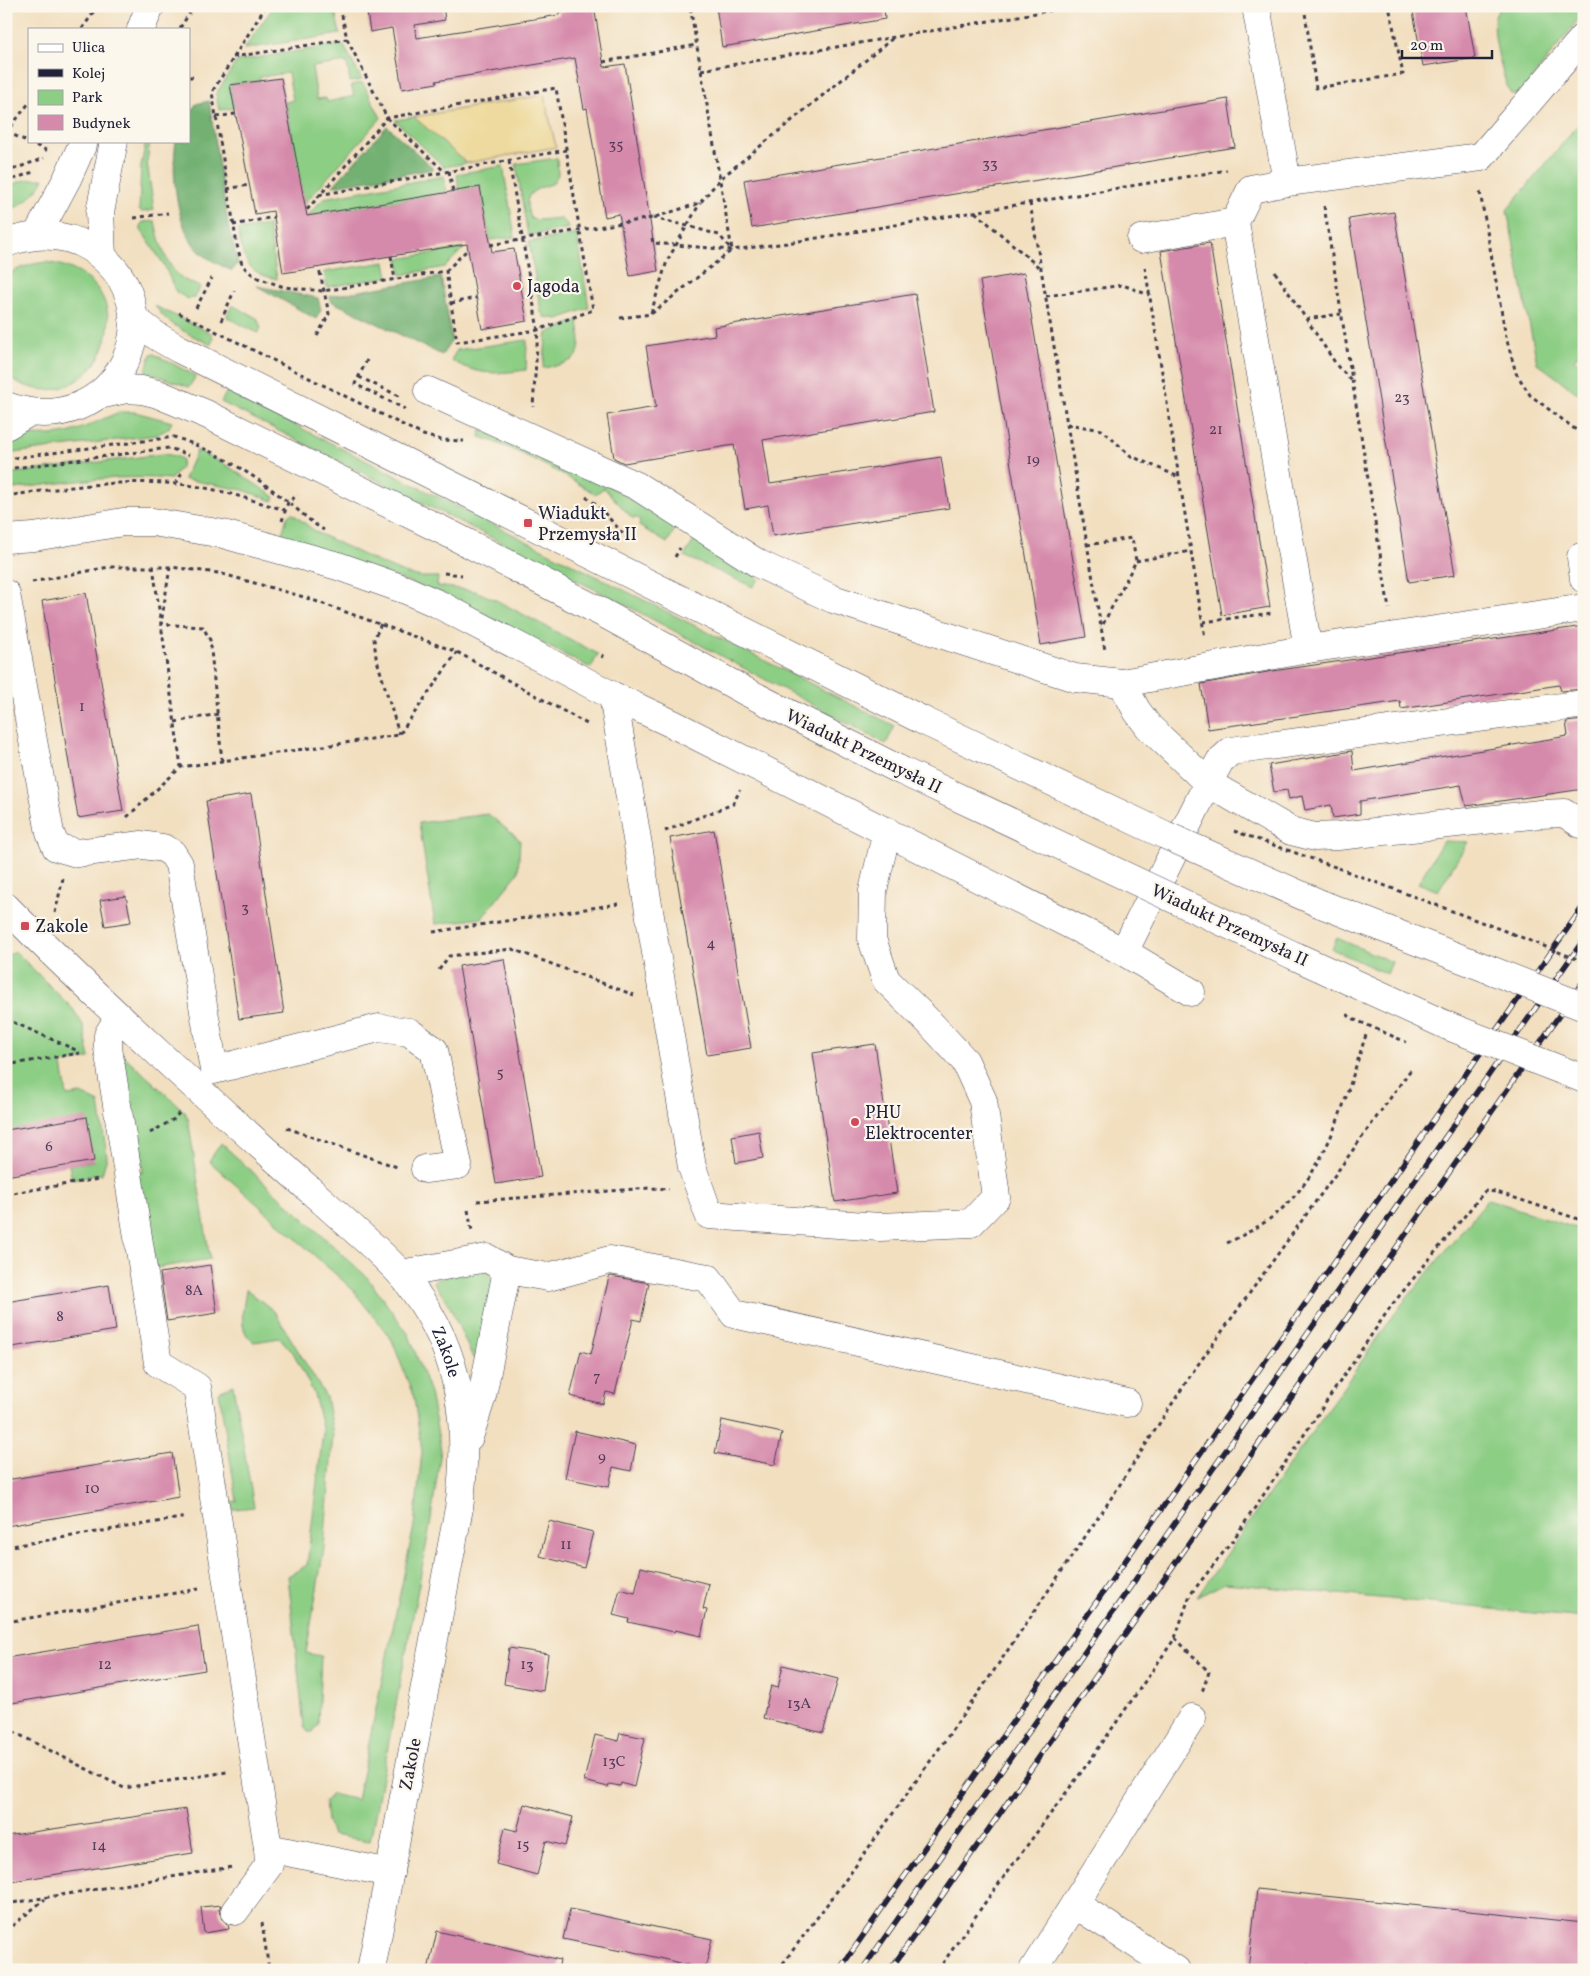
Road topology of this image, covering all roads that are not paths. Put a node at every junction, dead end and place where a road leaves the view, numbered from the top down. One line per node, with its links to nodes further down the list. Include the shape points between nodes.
1 (150, 6): 3 (main road)
2 (1256, 6): 7 (main road)
3 (141, 28)
4 (1584, 37): 7 (main road, via 1481,157)
5 (84, 142): 9 (main road)
6 (114, 142): 12 (main road, via 100,212)
7 (1287, 182): 8 (main road, via 1251,189)
8 (1235, 222): 10 (main road); 22 (main road)
9 (37, 236): 11 (main road); 12 (main road, via 62,237 83,244)
10 (1141, 239)
11 (6, 243)
12 (102, 256): 13 (main road, via 118,274 128,295)
13 (133, 318): 15 (main road, via 132,340 126,361); 32 (main road, bridge, via 179,349 924,721 1165,835 1321,904)
14 (428, 390): 23 (main road, via 637,486 759,564 833,599 1075,678)
15 (99, 395): 16 (main road, via 65,411); 35 (main road, Wiadukt Przemysła II, bridge, via 126,389 142,390 206,414 454,536 900,770 1448,1026)
16 (13, 415)
17 (6, 539): 24 (main road, via 123,522 153,522 223,534 338,566 406,590)
18 (1584, 556): 19 (main road, via 1581,557)
19 (1584, 579)
20 (16, 588): 34 (main road, via 50,833 56,847 78,853 142,845 163,848 172,853 179,864)
21 (1584, 608): 22 (main road, via 1393,636)
22 (1306, 638): 23 (main road, via 1210,667)
23 (1116, 682): 26 (main road, via 1149,727)
24 (613, 696): 28 (main road); 28 (main road, via 692,1167 709,1215 880,1227 971,1223 996,1197 983,1101 965,1061 886,980 872,939 874,891)
25 (1584, 704): 26 (main road, via 1231,751 1220,761)
26 (1208, 784): 27 (main road, via 1291,831 1316,837 1540,814 1564,813); 30 (main road)
27 (1581, 824)
28 (887, 831): 30 (main road)
29 (6, 907): 33 (main road, Zakole)
30 (1124, 952): 31 (main road)
31 (1191, 992)
32 (1584, 1007)
33 (119, 1017): 36 (main road, Zakole); 43 (main road, via 108,1035 108,1048 158,1362 197,1387)
34 (214, 1070): 36 (main road); 37 (main road, via 379,1028 408,1032 434,1050 458,1165)
35 (1572, 1074)
36 (206, 1096): 39 (main road, Zakole)
37 (425, 1170)
38 (507, 1270): 39 (main road, via 487,1258); 40 (main road, via 548,1277 610,1260 708,1278 734,1314); 41 (main road, via 482,1396)
39 (401, 1274): 41 (main road, Zakole, via 437,1326 454,1372 461,1401)
40 (1128, 1403)
41 (464, 1450): 44 (main road, Zakole, via 459,1508)
42 (1192, 1718): 45 (main road)
43 (268, 1848): 44 (main road); 46 (main road, via 269,1865)
44 (390, 1873): 47 (main road, Zakole)
45 (1075, 1904): 48 (main road); 49 (main road)
46 (248, 1912)
47 (371, 1970)
48 (1033, 1970)
49 (1176, 1970)

